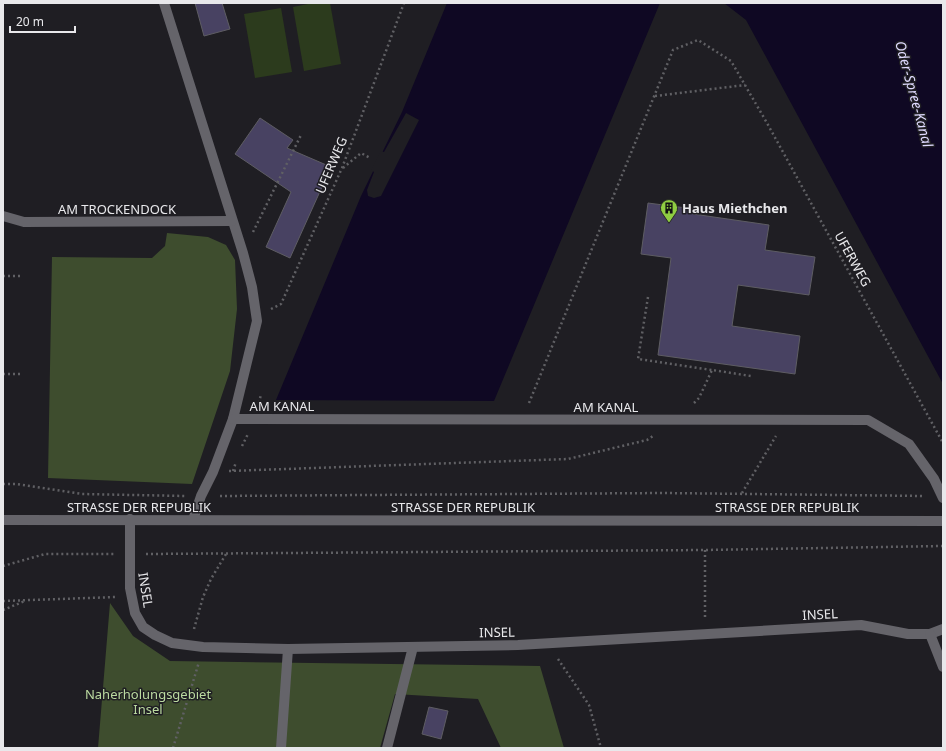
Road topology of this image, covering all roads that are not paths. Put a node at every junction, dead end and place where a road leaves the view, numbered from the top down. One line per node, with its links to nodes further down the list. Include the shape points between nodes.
1 (164, 3): 3 (street)
2 (3, 216): 3 (street, AM TROCKENDOCK, via 24,222)
3 (232, 221): 4 (street, via 252,287 257,321)
4 (233, 419): 5 (street, AM KANAL, via 868,420 909,444 934,479); 8 (street)
5 (943, 498)
6 (130, 519): 7 (street, STRASSE DER REPUBLIK); 8 (street, STRASSE DER REPUBLIK); 13 (street, INSEL, via 130,588 135,613 142,628 172,643 203,647)
7 (3, 520)
8 (193, 520): 9 (street, STRASSE DER REPUBLIK)
9 (943, 520)
10 (943, 629): 11 (street)
11 (930, 634): 12 (street, INSEL, via 908,634 861,625 548,643); 14 (street)
12 (413, 647): 13 (street, INSEL); 16 (street)
13 (288, 649): 15 (street)
14 (943, 667)
15 (281, 748)
16 (387, 748)

